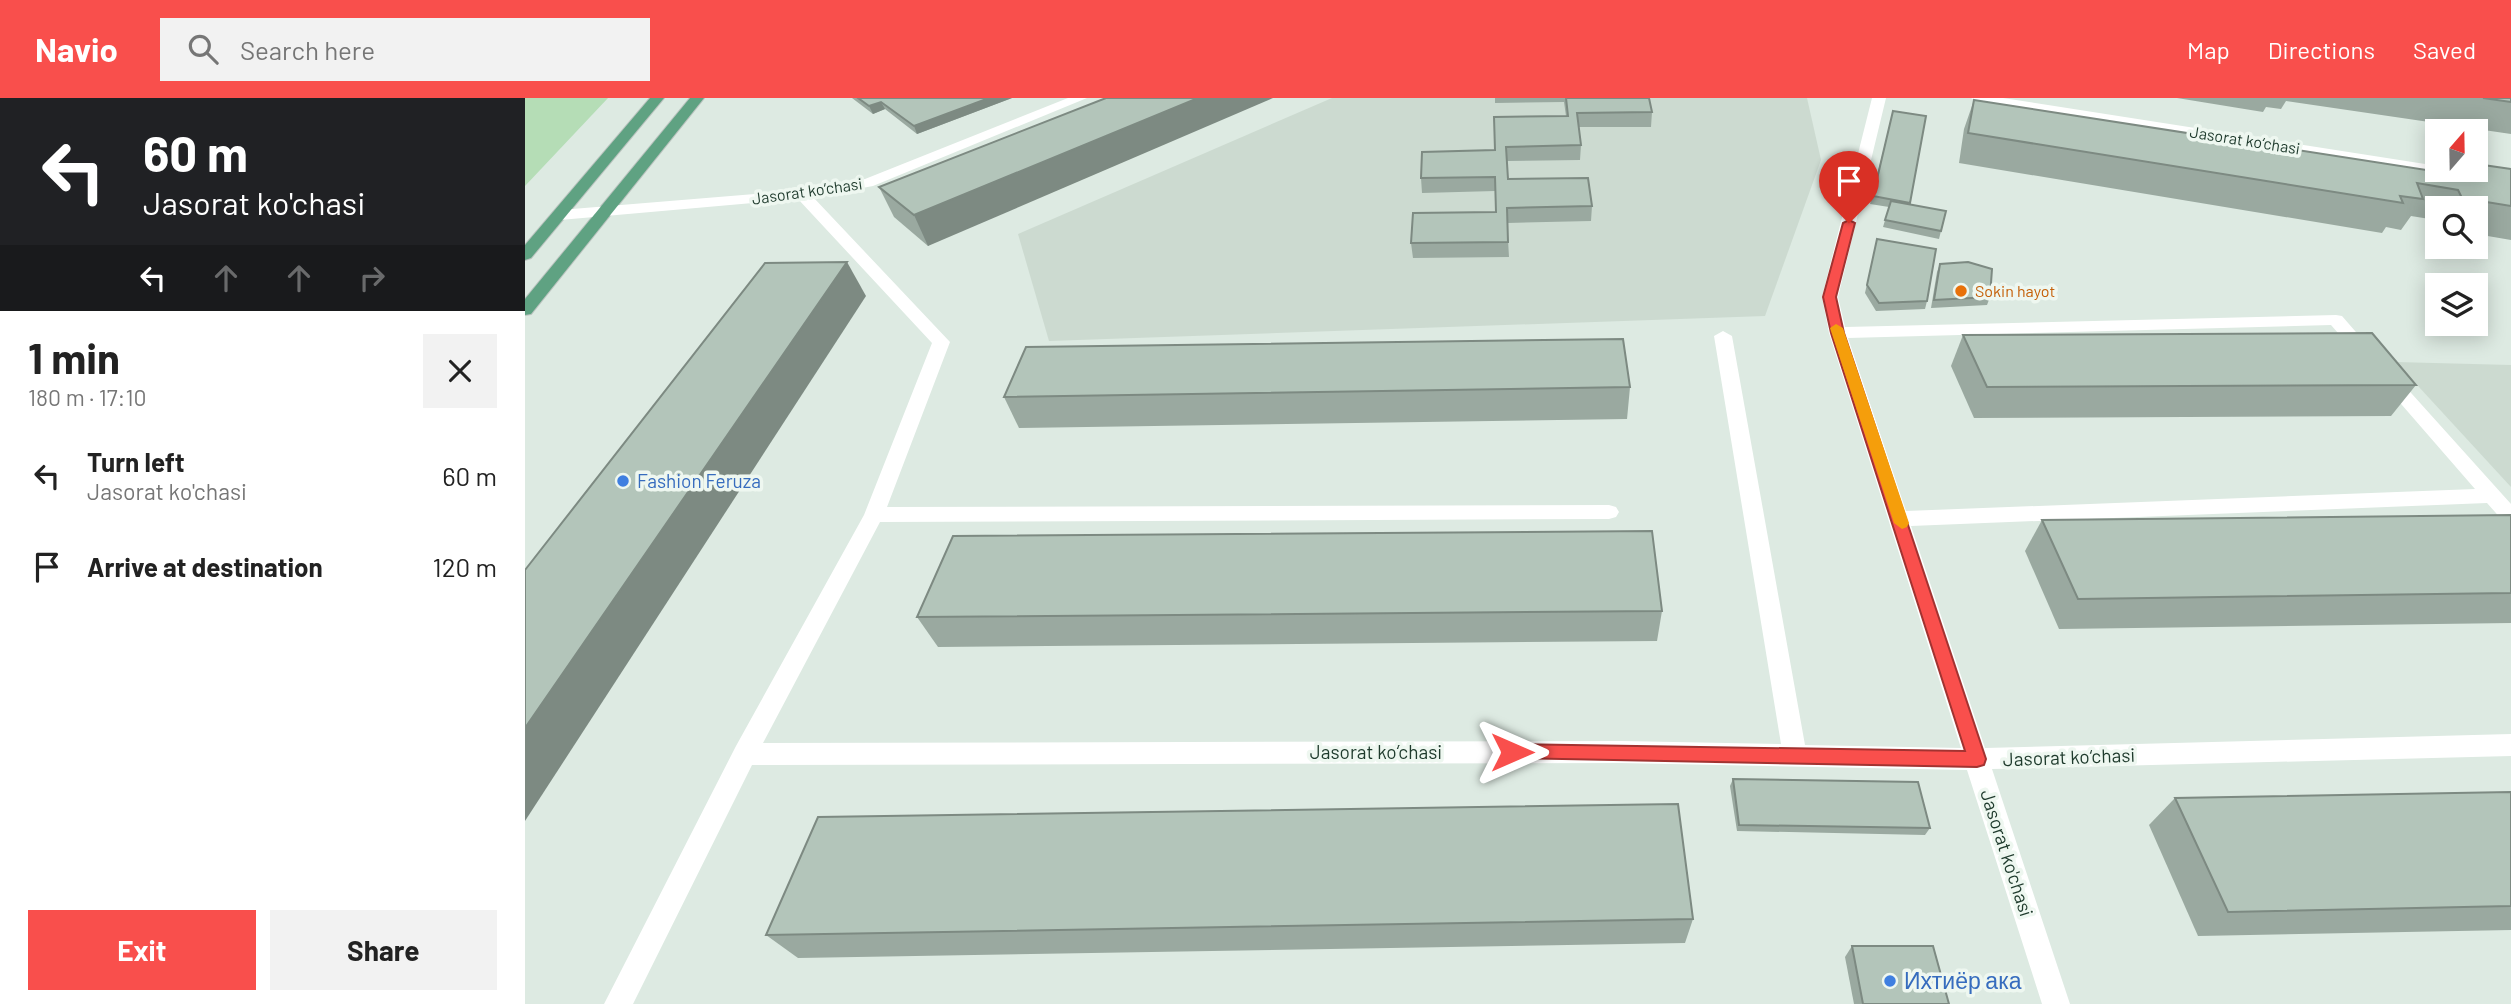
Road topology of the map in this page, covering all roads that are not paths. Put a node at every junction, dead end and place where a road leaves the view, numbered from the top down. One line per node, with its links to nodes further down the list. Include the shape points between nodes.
1 (657, 98): 9 (main road)
2 (697, 98): 8 (main road)
3 (1080, 98): 7 (street, Jasorat ko‘chasi, via 868,183)
4 (1879, 98): 12 (street, Jasorat ko'chasi, via 1830,297)
5 (1978, 98): 6 (street, Jasorat ko‘chasi)
6 (2511, 182)
7 (802, 194): 8 (street, Jasorat ko‘chasi); 16 (street, via 941,342)
8 (608, 212): 9 (street, Jasorat ko‘chasi); 11 (main road)
9 (560, 215): 10 (main road)
10 (525, 255)
11 (525, 310)
12 (1837, 333): 14 (street, via 2336,320); 18 (street, Jasorat ko'chasi)
13 (1723, 336): 21 (street)
14 (2492, 496): 17 (street); 18 (street)
15 (1609, 512): 16 (street)
16 (874, 515): 20 (street)
17 (2511, 517)
18 (1900, 519): 22 (street, Jasorat ko'chasi)
19 (2511, 745): 22 (street, Jasorat ko‘chasi)
20 (745, 754): 21 (street, Jasorat ko‘chasi); 23 (street)
21 (1795, 755): 22 (street, Jasorat ko‘chasi)
22 (1977, 759): 24 (street, Jasorat ko'chasi)
23 (618, 1004)
24 (2056, 1004)

